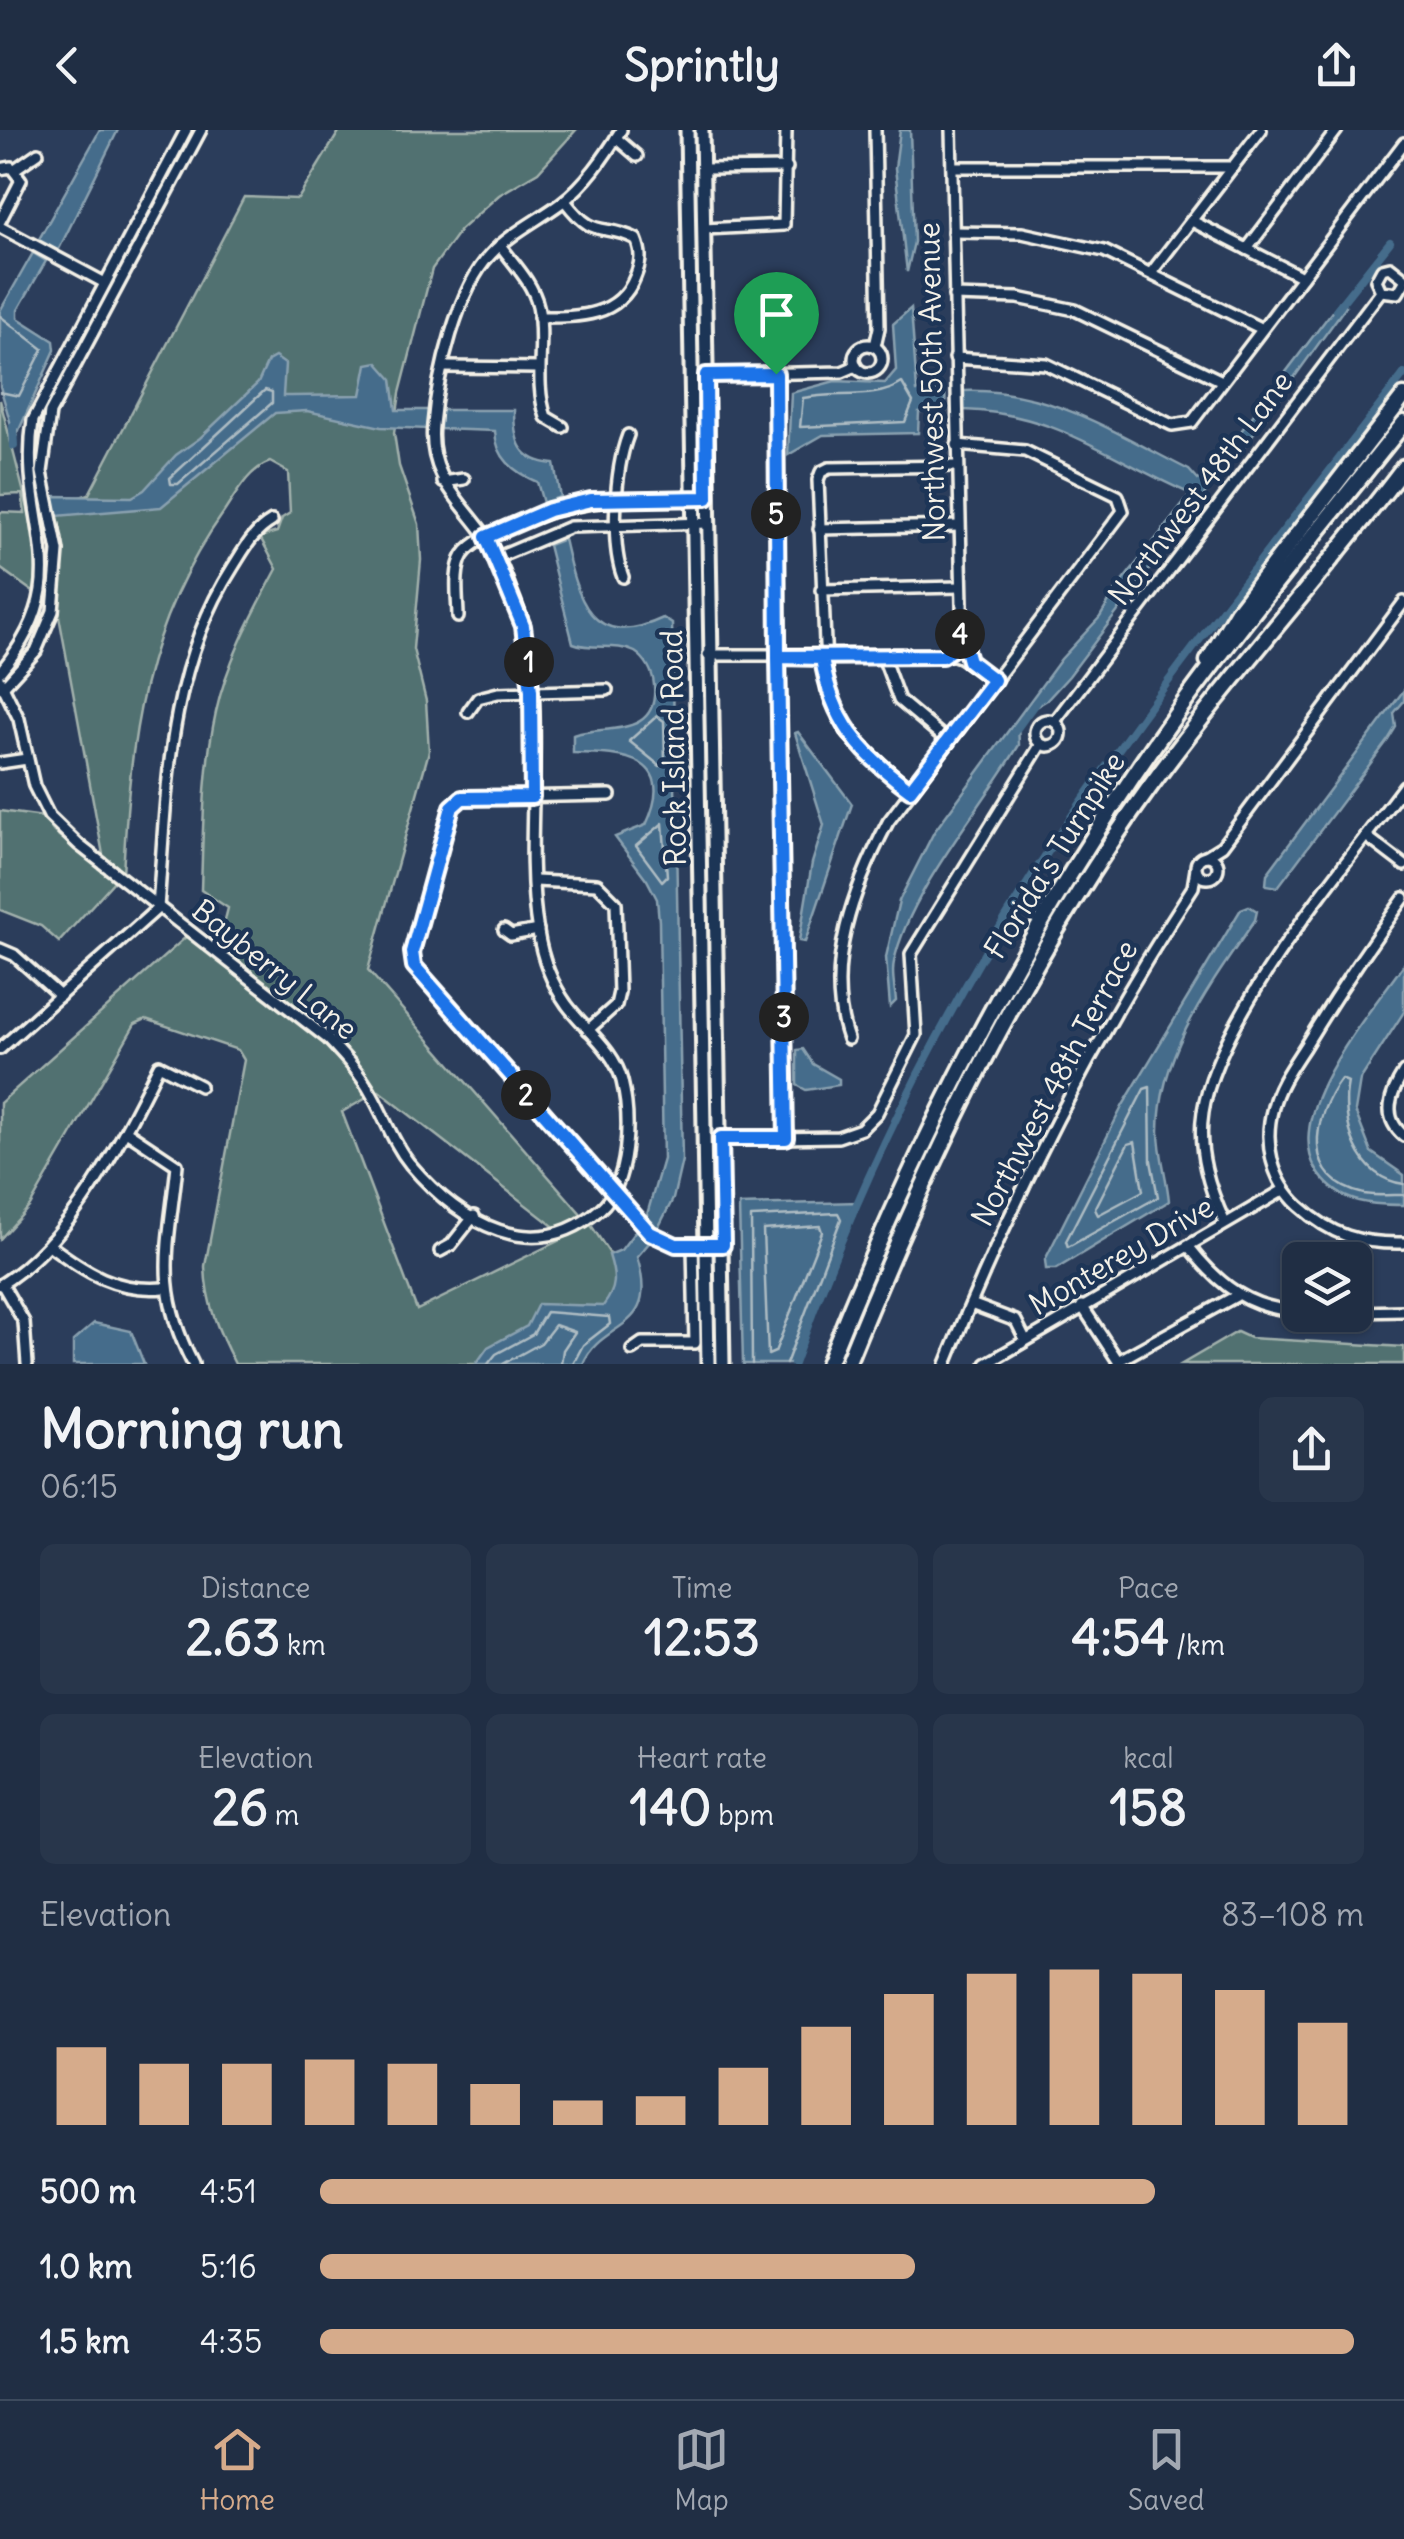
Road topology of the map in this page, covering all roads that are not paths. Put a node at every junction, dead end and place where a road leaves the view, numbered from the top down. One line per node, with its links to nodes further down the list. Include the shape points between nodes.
1 (186, 130): 30 (street)
2 (201, 130): 31 (street)
3 (687, 130): 57 (main road, Rock Island Road)
4 (702, 130): 19 (main road, Rock Island Road)
5 (786, 130): 15 (street)
6 (875, 130): 36 (street)
7 (951, 130): 16 (street, Northwest 50th Avenue)
8 (1261, 130): 14 (street)
9 (1337, 130): 26 (street)
10 (619, 134): 13 (street); 20 (street)
11 (1404, 143): 29 (street)
12 (38, 153): 18 (street)
13 (636, 156)
14 (1233, 167): 16 (street); 21 (street)
15 (787, 168): 19 (street); 23 (street, via 784,225)
16 (952, 168): 24 (street, Northwest 50th Avenue)
17 (0, 169): 18 (street)
18 (15, 169): 22 (street, via 21,180)
19 (702, 169): 23 (main road, Rock Island Road)
20 (565, 201): 25 (street); 34 (street, via 596,231 636,239 640,262 626,294 602,312)
21 (1192, 221): 26 (street); 28 (street)
22 (0, 224): 30 (street)
23 (704, 229): 42 (main road, Rock Island Road)
24 (953, 232): 28 (street, via 1066,240); 33 (street, Northwest 50th Avenue)
25 (500, 245): 34 (street, via 534,292); 39 (street, via 463,298)
26 (1247, 249): 29 (street)
27 (1403, 273): 32 (street, Northwest 48th Lane, via 1394,294); 32 (street, Northwest 48th Lane, via 1386,267 1379,272)
28 (1151, 274): 35 (street)
29 (1302, 277): 35 (street)
30 (104, 282): 31 (street); 77 (street, via 33,420 28,469 44,552 40,606 22,646)
31 (117, 288): 79 (street, via 50,413 42,472 58,551 54,611 36,651)
32 (1381, 291): 84 (street, Northwest 48th Lane)
33 (954, 296): 37 (street, Northwest 50th Avenue); 43 (street, via 1018,298 1076,310)
34 (540, 317): 40 (street)
35 (1262, 330): 43 (street)
36 (875, 346): 38 (street, via 859,348); 38 (street, via 883,358 877,370 868,374)
37 (956, 358): 43 (street, via 1046,364 1182,426); 48 (street, Northwest 50th Avenue)
38 (856, 366): 41 (street)
39 (444, 368): 40 (street); 53 (street, via 432,431)
40 (538, 368): 46 (street, via 546,417)
41 (776, 374): 42 (street); 74 (street)
42 (706, 375): 55 (main road, Rock Island Road)
43 (1222, 381)
44 (1404, 396): 82 (highway, via 1237,612)
45 (1404, 422): 82 (highway, Florida's Turnpike)
46 (563, 426)
47 (628, 435): 56 (street)
48 (957, 445): 49 (street, Northwest 50th Avenue); 78 (street, via 1025,451 1124,503)
49 (957, 466): 62 (street, Northwest 50th Avenue); 63 (street, via 821,472)
50 (1404, 467): 54 (highway, Florida's Turnpike)
51 (1404, 477): 54 (highway)
52 (464, 479): 53 (street)
53 (443, 482): 64 (street)
54 (1383, 495): 144 (highway, Florida's Turnpike, via 1148,789 1054,934 970,1087)
55 (707, 498): 57 (street); 59 (main road, Rock Island Road)
56 (616, 499): 57 (street); 60 (street); 64 (street, via 549,510)
57 (692, 499): 61 (main road, Rock Island Road)
58 (272, 521): 103 (street, via 256,530 226,578 179,697)
59 (708, 523): 61 (street); 73 (main road, Rock Island Road)
60 (617, 524): 61 (street); 65 (street, via 570,527); 66 (street)
61 (693, 524): 71 (main road, Rock Island Road)
62 (958, 526): 63 (street); 67 (street, Northwest 50th Avenue)
63 (819, 529): 68 (street)
64 (486, 537): 65 (street); 70 (street, via 464,555 457,574)
65 (496, 558): 81 (street, via 523,626)
66 (623, 577)
67 (960, 587): 68 (street); 72 (street, Northwest 50th Avenue)
68 (820, 590): 75 (street)
69 (1404, 602): 94 (street, Northwest 48th Terrace)
70 (458, 617)
71 (696, 651): 73 (street); 125 (main road, Rock Island Road)
72 (960, 653): 76 (street); 78 (street)
73 (711, 656): 74 (street); 116 (main road, Rock Island Road)
74 (778, 657): 75 (street); 117 (street)
75 (822, 658): 76 (street); 90 (street, via 826,689 848,734)
76 (883, 658): 85 (street, via 899,700)
77 (0, 672)
78 (994, 680): 85 (street)
79 (1, 685): 87 (street, Bayberry Lane, via 19,719)
80 (606, 690): 81 (street)
81 (531, 691): 83 (street, via 478,698); 92 (street)
82 (1180, 709): 143 (highway, Florida's Turnpike, via 1036,929 949,1084)
83 (468, 712)
84 (1057, 719): 86 (street, Northwest 48th Lane, via 1036,728); 86 (street, Northwest 48th Lane, via 1059,740)
85 (948, 742): 90 (street)
86 (1041, 744): 117 (street, Northwest 48th Lane, via 912,954 916,1036 877,1113 844,1136)
87 (27, 759): 88 (street); 103 (street, Bayberry Lane, via 49,816)
88 (0, 763)
89 (1404, 786): 93 (street)
90 (910, 790): 109 (street, via 868,860 839,957 838,1011)
91 (610, 795): 92 (street)
92 (532, 797): 100 (street); 119 (street, via 462,798 452,807 412,952 414,966)
93 (1366, 836): 96 (street); 121 (street, via 1229,1034 1210,1078 1203,1152)
94 (1222, 846): 95 (street, Northwest 48th Terrace); 97 (street, Northwest 48th Terrace)
95 (1206, 856): 97 (street); 98 (street, Northwest 48th Terrace)
96 (1404, 865)
97 (1218, 867): 99 (street, Northwest 48th Terrace)
98 (1196, 870): 99 (street); 101 (street, Northwest 48th Terrace)
99 (1210, 878): 101 (street, Northwest 48th Terrace)
100 (534, 881): 105 (street); 108 (street, via 597,884 616,903 619,992 616,1005)
101 (1194, 888): 132 (street, Northwest 48th Terrace, via 1047,1138)
102 (1404, 898): 118 (street, via 1283,1081 1272,1108 1270,1142)
103 (158, 908): 107 (street); 120 (street, Bayberry Lane, via 328,1039 357,1070 412,1166)
104 (504, 930): 105 (street)
105 (538, 930): 108 (street, via 548,971)
106 (0, 949): 107 (street)
107 (60, 996): 110 (street)
108 (588, 1030): 119 (street, via 618,1067 623,1086 624,1154)
109 (848, 1039)
110 (0, 1049)
111 (1404, 1072): 112 (street)
112 (1400, 1083): 115 (street, via 1389,1101 1390,1119)
113 (200, 1086): 114 (street, via 159,1065)
114 (126, 1132): 123 (street); 130 (street, via 177,1164)
115 (1404, 1136)
116 (721, 1138): 117 (street, Northwest 48th Lane); 126 (main road, Rock Island Road)
117 (786, 1138)
118 (1282, 1190): 121 (street, Monterey Drive); 122 (street, via 1341,1238)
119 (614, 1194): 120 (street, Bayberry Lane, via 583,1224 542,1239 498,1232); 124 (street, via 662,1241)
120 (474, 1216): 128 (street)
121 (1225, 1224): 127 (street, Monterey Drive)
122 (1404, 1243)
123 (49, 1245): 129 (street); 130 (street, via 96,1280 121,1288)
124 (693, 1245): 125 (street); 138 (street, via 695,1343 642,1343)
125 (709, 1245): 126 (street); 141 (main road, Rock Island Road)
126 (723, 1245): 142 (main road, Rock Island Road)
127 (1189, 1247): 131 (street); 133 (street, Monterey Drive)
128 (440, 1251)
129 (1, 1284): 139 (street, via 24,1322)
130 (164, 1288): 140 (street)
131 (1236, 1296): 133 (street, via 1118,1361); 134 (street)
132 (971, 1304): 137 (street, via 1016,1321); 145 (street, Northwest 48th Terrace)
133 (1082, 1306): 137 (street, Monterey Drive)
134 (1282, 1308)
135 (1372, 1312): 136 (street)
136 (1404, 1312)
137 (1025, 1339): 146 (street, Monterey Drive)
138 (632, 1350)
139 (28, 1364)
140 (193, 1364)
141 (708, 1364)
142 (723, 1364)
143 (828, 1364)
144 (847, 1364)
145 (946, 1364)
146 (986, 1364)

